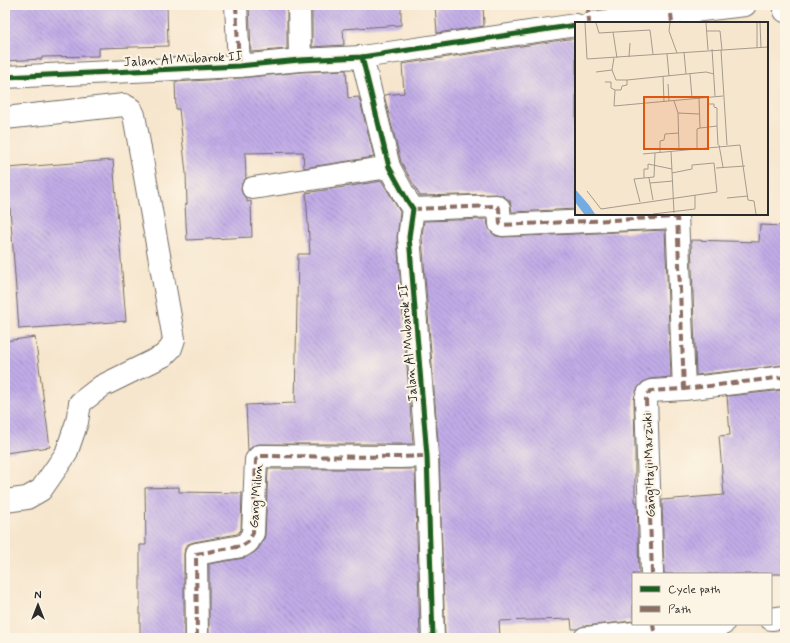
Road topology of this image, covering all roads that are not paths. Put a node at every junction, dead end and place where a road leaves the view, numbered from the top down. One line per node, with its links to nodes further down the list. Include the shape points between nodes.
1 (236, 5): 13 (street)
2 (299, 5): 12 (street)
3 (588, 5): 8 (street)
4 (745, 5): 7 (street)
5 (785, 5): 6 (street)
6 (785, 11)
7 (672, 19): 9 (street)
8 (590, 22)
9 (610, 22)
10 (575, 25): 11 (street, Jalan Al Mubarok II)
11 (362, 57): 12 (street, Jalan Al Mubarok II); 16 (street)
12 (300, 60): 13 (street, Jalan Al Mubarok II)
13 (239, 66): 14 (street, Jalan Al Mubarok II)
14 (5, 77)
15 (5, 118): 23 (street, via 124,106 130,109 134,115 174,339 171,348 163,356 102,386 80,403 77,422 66,454 41,490 27,498)
16 (389, 167): 17 (street); 18 (street)
17 (253, 188)
18 (413, 209): 19 (street, via 496,206 500,224); 22 (street, Jalan Al Mubarok II, via 409,237)
19 (677, 215): 21 (street)
20 (785, 377): 21 (street)
21 (684, 389): 24 (street, Gang Haji Marzuki, via 651,391 646,399)
22 (427, 456): 29 (street, Gang Milun, via 260,456 256,460 253,533 248,542 242,546 196,554); 30 (street, Jalan Al Mubarok II)
23 (5, 501)
24 (652, 573)
25 (785, 617): 26 (street)
26 (772, 619)
27 (706, 625): 28 (street)
28 (653, 628): 31 (street)
29 (197, 638)
30 (433, 638)
31 (585, 638)

